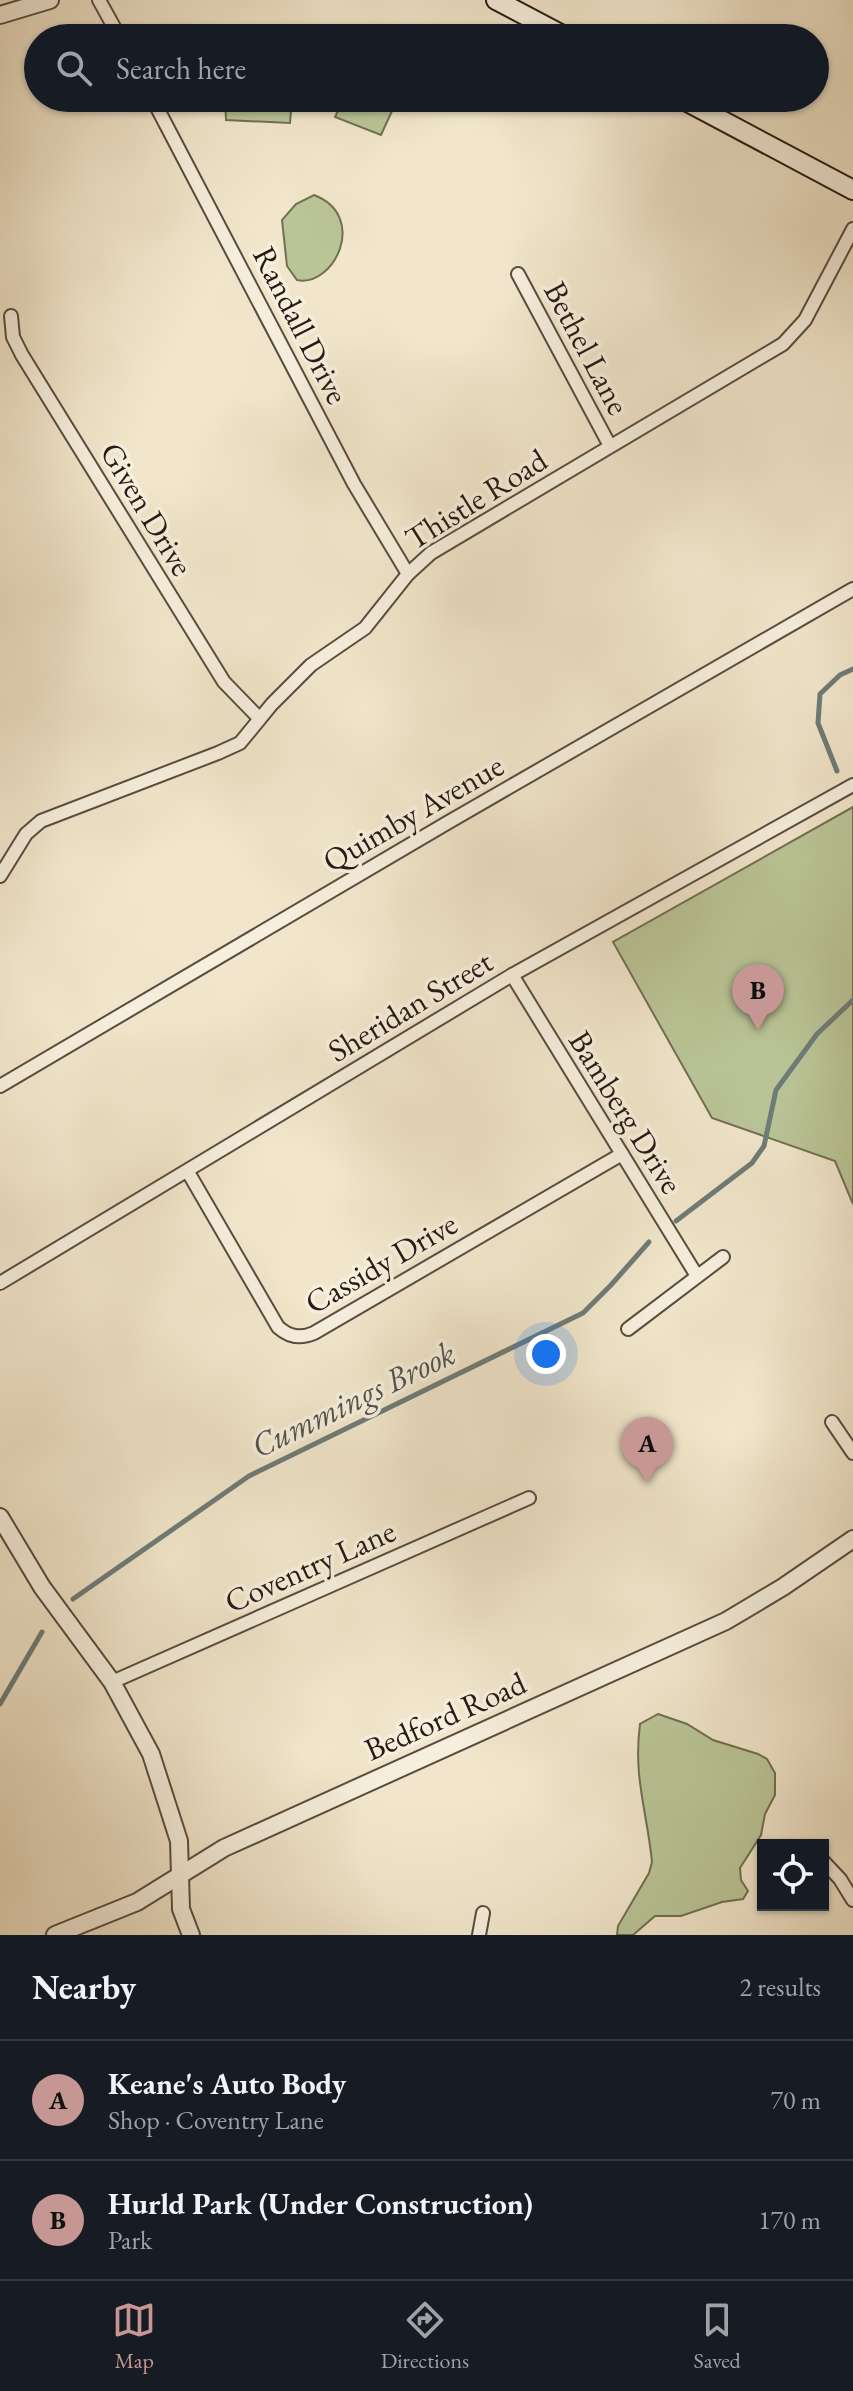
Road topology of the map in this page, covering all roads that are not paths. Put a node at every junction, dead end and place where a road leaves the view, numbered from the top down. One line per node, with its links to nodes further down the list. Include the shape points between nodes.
1 (50, 0): 4 (street)
2 (99, 0): 5 (street)
3 (496, 0): 6 (main road)
4 (0, 15)
5 (112, 24)
6 (541, 24)
7 (159, 112): 14 (street, Randall Drive, via 354,484)
8 (706, 112): 9 (main road)
9 (853, 190)
10 (853, 229): 13 (street, Thistle Road, via 805,320 783,344)
11 (518, 274): 13 (street, Bethel Lane)
12 (11, 316): 16 (street, Given Drive, via 22,355 158,577 229,689)
13 (610, 446): 14 (street, Thistle Road, via 442,546)
14 (408, 574): 16 (street, Thistle Road, via 365,628 311,665)
15 (853, 589): 20 (street, Quimby Avenue)
16 (259, 718): 18 (street, Thistle Road, via 230,749 41,821 26,834)
17 (853, 785): 19 (street, Sheridan Street)
18 (0, 876)
19 (512, 975): 21 (street, Bamberg Drive); 22 (street, Sheridan Street)
20 (0, 1086)
21 (622, 1154): 22 (street, Cassidy Drive, via 300,1337 278,1327); 24 (street, Bamberg Drive)
22 (188, 1172): 25 (street, Sheridan Street)
23 (723, 1257): 24 (street)
24 (697, 1276): 26 (street)
25 (0, 1283)
26 (628, 1329)
27 (832, 1422): 28 (street)
28 (853, 1453)
29 (529, 1498): 32 (street, Coventry Lane)
30 (0, 1517): 32 (street, via 42,1587)
31 (853, 1539): 34 (street, Bedford Road, via 726,1621 235,1842)
32 (112, 1682): 34 (street, via 159,1773 178,1838)
33 (829, 1867): 35 (street)
34 (180, 1874): 37 (street, Bedford Road, via 120,1910); 38 (street, via 181,1909)
35 (853, 1900)
36 (483, 1913): 39 (street)
37 (55, 1935)
38 (191, 1935)
39 (479, 1935)

